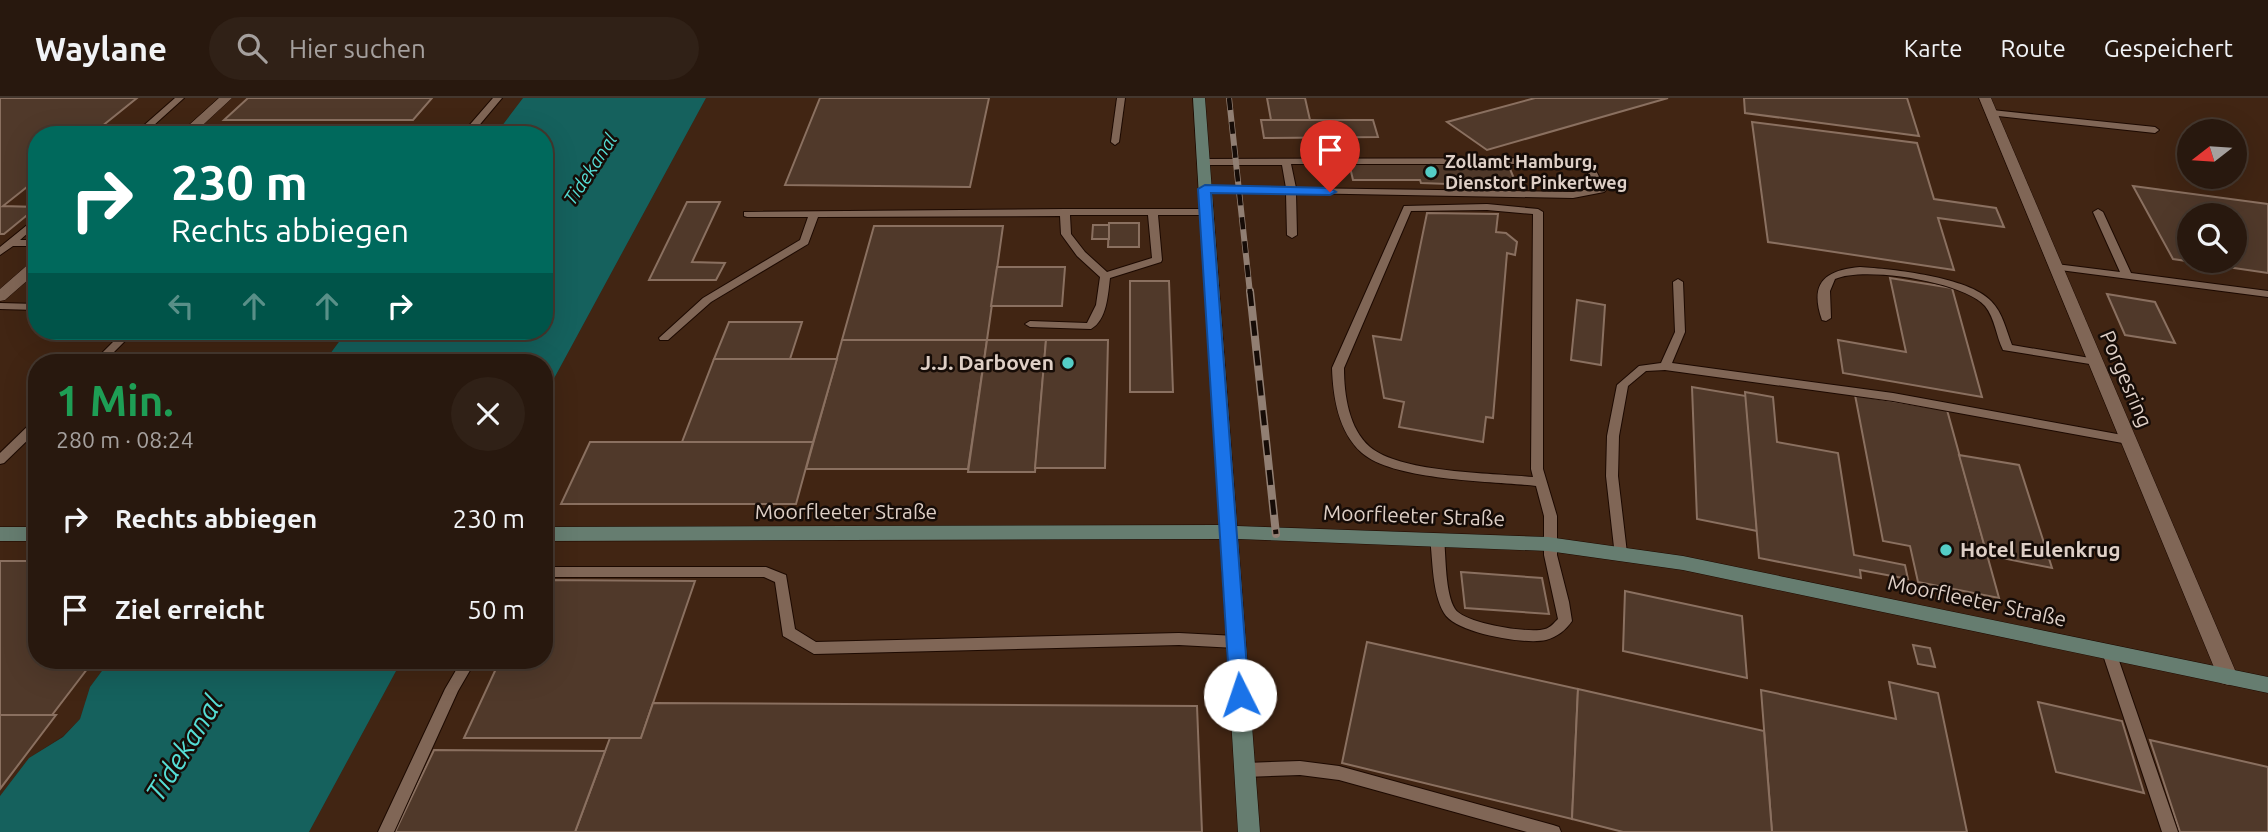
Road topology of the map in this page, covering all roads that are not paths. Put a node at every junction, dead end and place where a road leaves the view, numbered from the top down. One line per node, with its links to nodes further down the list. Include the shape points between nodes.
1 (180, 98): 7 (lane)
2 (226, 98): 8 (street)
3 (498, 98): 9 (lane)
4 (1121, 98): 11 (lane)
5 (1199, 98): 12 (street)
6 (1988, 106): 10 (lane); 27 (street, Porgesring)
7 (147, 126)
8 (194, 126)
9 (474, 126)
10 (2155, 130)
11 (1115, 142)
12 (1203, 162): 13 (lane); 14 (street)
13 (1286, 162): 15 (lane); 15 (lane, via 1579,161 1590,167 1601,190 1573,195)
14 (1205, 189): 15 (lane); 18 (street)
15 (1291, 191): 23 (lane)
16 (1065, 212): 17 (lane); 20 (lane); 29 (lane, via 1066,234)
17 (1153, 212): 18 (lane); 29 (lane, via 1157,260)
18 (1206, 212): 47 (street)
19 (2098, 212): 30 (lane)
20 (814, 214): 21 (lane); 38 (lane, via 804,242 707,300)
21 (747, 215)
22 (28, 228): 24 (lane)
23 (1292, 235)
24 (11, 243): 25 (lane); 26 (lane)
25 (28, 243)
26 (0, 251)
27 (2056, 267): 30 (lane); 41 (street, Porgesring)
28 (28, 272): 33 (street)
29 (1105, 276): 37 (lane, via 1101,305 1091,326)
30 (2127, 276): 32 (lane)
31 (1678, 282): 42 (lane, via 1680,332)
32 (2268, 294)
33 (0, 297)
34 (0, 306): 35 (lane)
35 (28, 307)
36 (1826, 318): 41 (lane, via 1824,290 1830,278 1841,271 1857,269 1953,283 1985,299 2007,348)
37 (1030, 324)
38 (664, 338)
39 (121, 340): 40 (lane)
40 (106, 354)
41 (2096, 362): 44 (street, Porgesring)
42 (1665, 366): 44 (lane, via 1893,397); 53 (lane, via 1643,368 1623,385 1612,463)
43 (28, 433): 45 (lane)
44 (2128, 440): 58 (street, Porgesring)
45 (0, 460)
46 (1540, 482): 46 (lane, via 1538,212 1408,208 1338,368 1337,393 1355,438 1376,457 1414,468); 52 (lane, via 1551,523)
47 (1228, 532): 50 (street, Moorfleeter Straße); 51 (street, Moorfleeter Straße); 55 (street)
48 (0, 534): 49 (street)
49 (28, 534)
50 (553, 534)
51 (1437, 538): 52 (street, Moorfleeter Straße); 52 (lane, via 1444,588 1455,618 1495,630 1544,636 1565,621)
52 (1548, 544): 53 (street, Moorfleeter Straße)
53 (1620, 553): 56 (street, Moorfleeter Straße)
54 (553, 572): 55 (lane, via 766,572 781,579 788,632 814,648 1179,639)
55 (1236, 642): 60 (street)
56 (2109, 652): 58 (street, Moorfleeter Straße); 64 (lane)
57 (464, 669): 61 (lane)
58 (2228, 677): 59 (street, Moorfleeter Straße)
59 (2268, 685)
60 (1245, 770): 62 (street); 63 (lane, via 1300,768 1339,773)
61 (386, 832)
62 (1249, 832)
63 (1553, 832)
64 (2170, 832)

